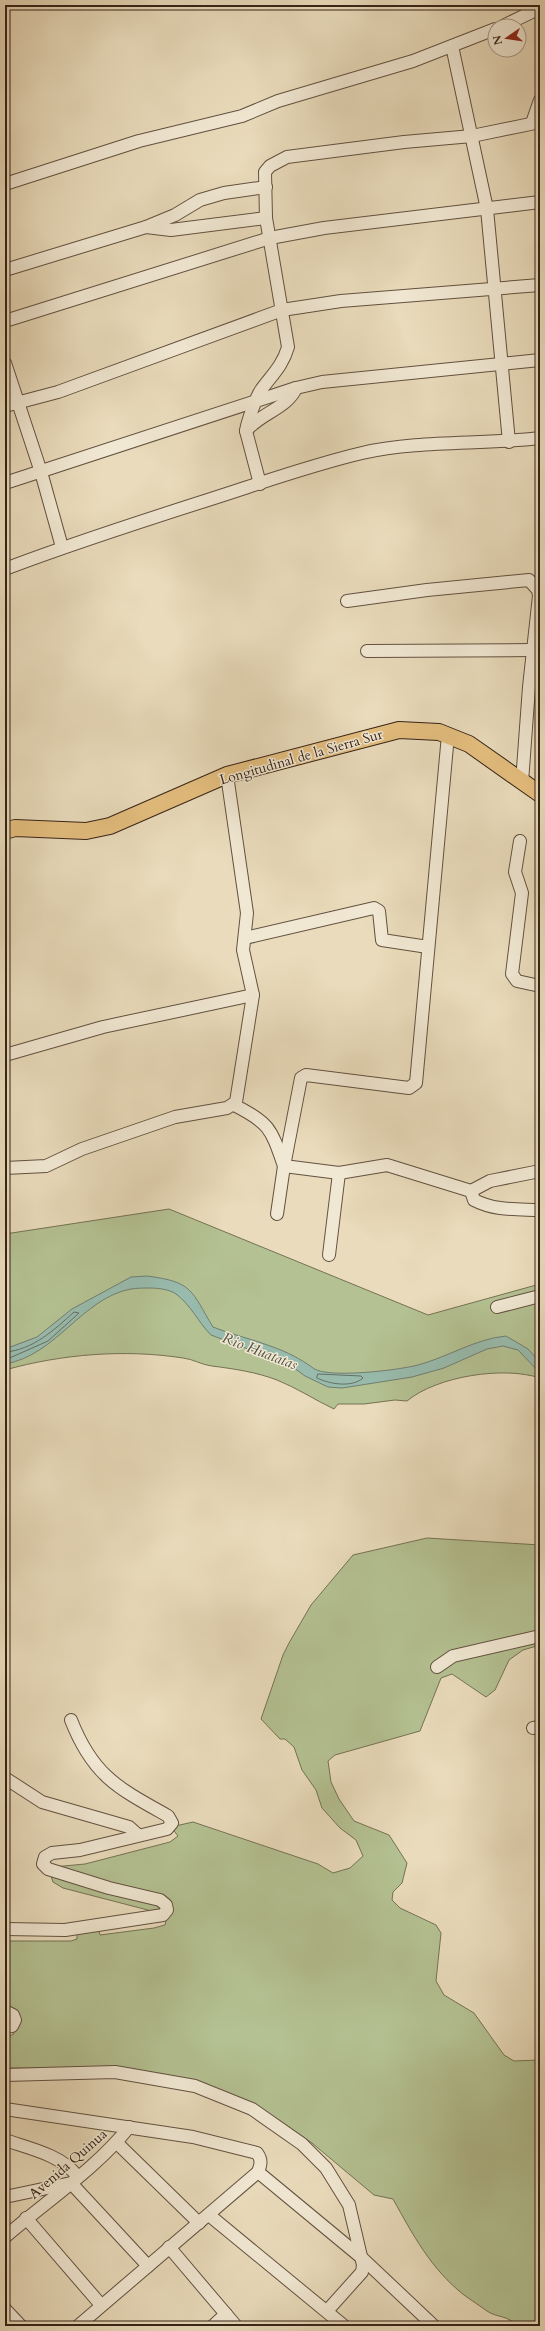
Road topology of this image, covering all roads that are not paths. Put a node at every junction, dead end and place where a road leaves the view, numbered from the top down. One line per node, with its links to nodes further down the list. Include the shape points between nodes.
1 (540, 8): 2 (street)
2 (519, 18)
3 (487, 32): 4 (street)
4 (452, 46): 7 (street); 8 (street, via 406,64 278,101 242,116 139,141)
5 (540, 100): 6 (street)
6 (537, 122): 7 (street)
7 (472, 136): 9 (street, via 287,157 270,166 265,172); 11 (street)
8 (5, 184)
9 (266, 187): 12 (street); 13 (street, via 200,200 175,215)
10 (540, 202): 11 (street)
11 (487, 209): 14 (street, via 324,228); 17 (street)
12 (266, 218): 13 (street, via 171,230); 14 (street)
13 (146, 227): 15 (street)
14 (270, 238): 18 (street); 19 (street)
15 (5, 270)
16 (540, 285): 17 (street)
17 (494, 290): 18 (street, via 340,301); 22 (street)
18 (282, 310): 24 (street, via 288,347 280,366 260,391); 25 (street, via 58,392)
19 (5, 321)
20 (540, 360): 22 (street)
21 (5, 363): 25 (street)
22 (501, 365): 23 (street, via 322,382); 29 (street)
23 (296, 388): 24 (street); 27 (street, via 293,396 261,417)
24 (258, 401): 27 (street); 30 (street)
25 (19, 402): 26 (street); 30 (street)
26 (5, 406)
27 (246, 431): 32 (street)
28 (540, 438): 29 (street)
29 (509, 442): 32 (street, via 419,446 363,453)
30 (41, 472): 31 (street); 33 (street)
31 (5, 483)
32 (260, 484): 33 (street)
33 (62, 547): 34 (street)
34 (5, 569)
35 (347, 601): 36 (street, via 529,580 538,590 539,596)
36 (533, 650): 37 (street); 40 (street)
37 (367, 651)
38 (448, 735): 39 (main road, Longitudinal de la Sierra Sur, via 439,732 400,730); 40 (main road, Longitudinal de la Sierra Sur, via 469,744); 45 (street)
39 (227, 775): 42 (main road, Longitudinal de la Sierra Sur, via 110,826 86,831 15,828); 44 (street, via 247,913)
40 (522, 782): 41 (main road, Longitudinal de la Sierra Sur)
41 (540, 794)
42 (5, 831)
43 (520, 841): 46 (street, via 515,872 522,893 512,974 517,981)
44 (245, 938): 45 (street, via 374,908 379,910 382,940); 47 (street, via 242,950)
45 (428, 947): 50 (street, via 417,1072 413,1087 306,1075 301,1078)
46 (540, 986)
47 (253, 995): 48 (street, via 103,1027); 49 (street)
48 (5, 1055)
49 (234, 1104): 50 (street, via 262,1119 272,1133); 51 (street, via 227,1108 175,1117 82,1149 46,1166)
50 (284, 1166): 53 (street); 56 (street)
51 (5, 1168)
52 (540, 1171): 54 (street, via 490,1181)
53 (339, 1173): 54 (street, via 387,1165); 57 (street)
54 (471, 1191): 55 (street, via 474,1200 493,1207)
55 (540, 1210)
56 (278, 1214)
57 (329, 1255)
58 (540, 1296): 59 (street)
59 (497, 1307)
60 (540, 1636): 61 (street, via 453,1656)
61 (437, 1667)
62 (71, 1720): 64 (street, via 92,1762 120,1788 171,1820 172,1826 166,1829)
63 (5, 1778): 64 (street, via 42,1802 129,1827)
64 (138, 1835): 65 (street, via 80,1850 52,1853 45,1857 43,1864 48,1870 160,1900 166,1905 167,1910 163,1916 65,1930)
65 (5, 1929)
66 (5, 2011): 67 (street, via 13,2015 15,2020 12,2026)
67 (5, 2027)
68 (5, 2075): 81 (street, via 115,2072 195,2086 252,2109 302,2144 326,2168 349,2205)
69 (5, 2109): 70 (street)
70 (129, 2127): 72 (street, Avenida Quinua); 73 (street, via 192,2137 257,2153 261,2163)
71 (5, 2140): 74 (street, via 62,2161 72,2168)
72 (117, 2143): 74 (street, Avenida Quinua); 78 (street)
73 (258, 2172): 76 (street); 81 (street)
74 (74, 2179): 75 (street); 77 (street, Avenida Quinua); 82 (street)
75 (5, 2197)
76 (209, 2215): 78 (street); 85 (street)
77 (26, 2218): 79 (street, Avenida Quinua); 83 (street)
78 (199, 2223): 80 (street)
79 (5, 2236)
80 (169, 2248): 82 (street); 86 (street)
81 (362, 2258): 85 (street, via 362,2272); 92 (street)
82 (148, 2266): 83 (street)
83 (101, 2305): 87 (street)
84 (5, 2309): 88 (street)
85 (327, 2311): 91 (street)
86 (226, 2314): 89 (street); 90 (street)
87 (81, 2325)
88 (21, 2326)
89 (213, 2326)
90 (236, 2326)
91 (344, 2326)
92 (434, 2326)

